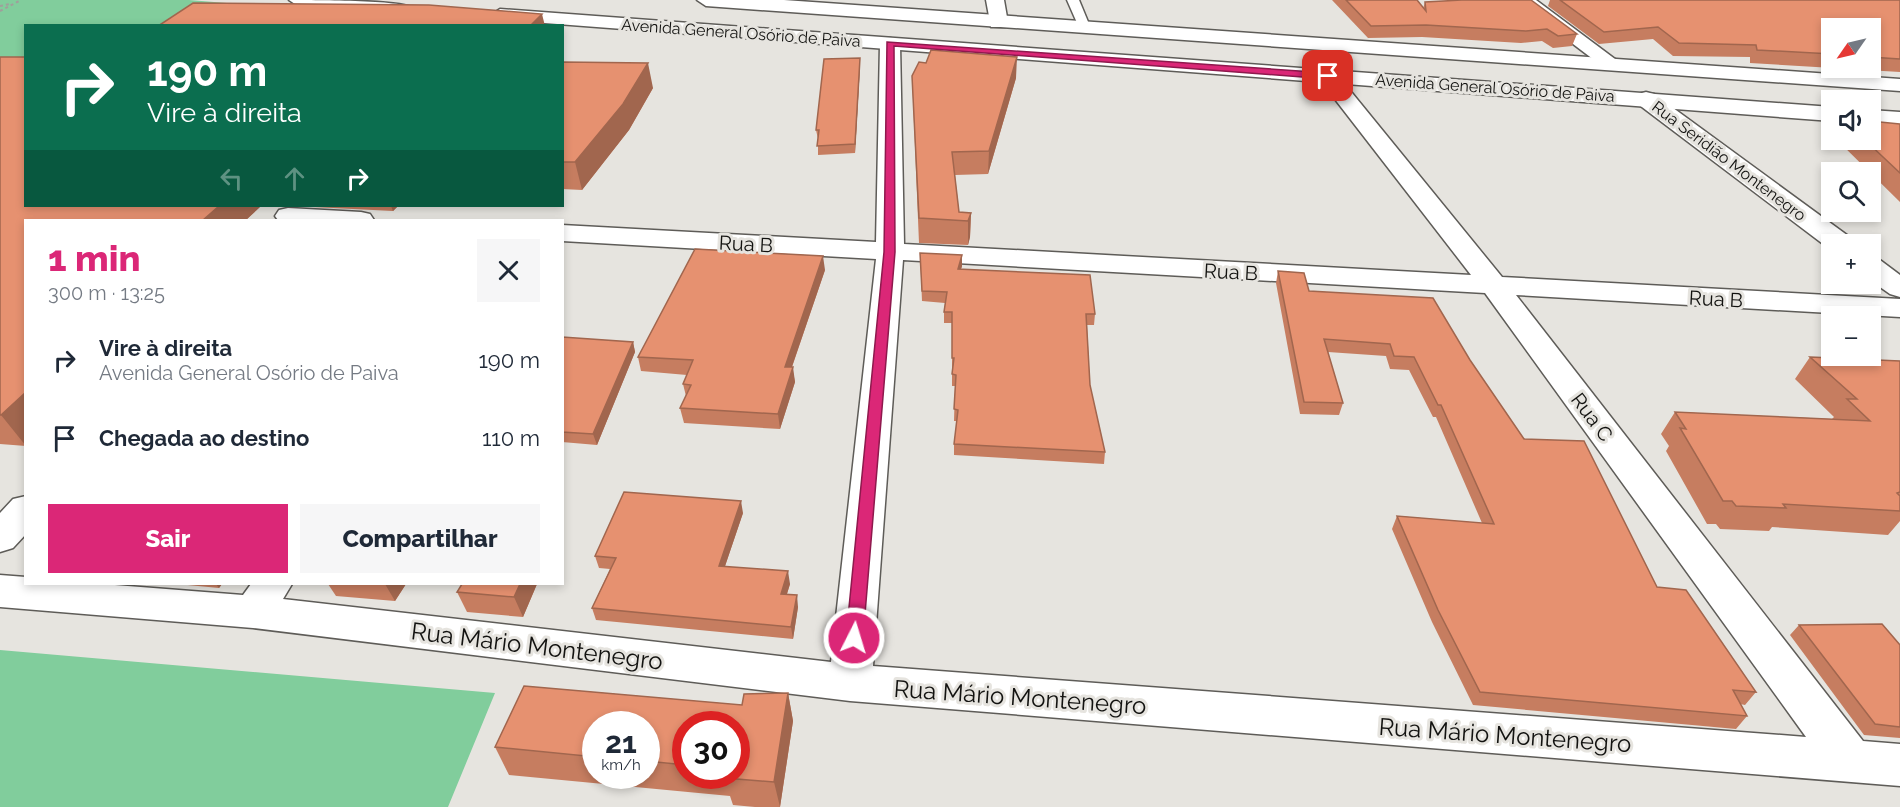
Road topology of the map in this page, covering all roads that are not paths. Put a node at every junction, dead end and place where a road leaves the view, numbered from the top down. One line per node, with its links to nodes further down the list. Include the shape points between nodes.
1 (298, 0): 6 (street)
2 (706, 0): 9 (street, Avenida General Osório de Paiva)
3 (995, 0): 9 (street)
4 (1073, 0): 10 (lane)
5 (1524, 0): 12 (street)
6 (329, 1): 7 (street)
7 (421, 9)
8 (482, 16): 11 (street, Avenida General Osório de Paiva)
9 (998, 23): 10 (street, Avenida General Osório de Paiva)
10 (1085, 29): 12 (street, Avenida General Osório de Paiva)
11 (890, 44): 13 (street, Avenida General Osório de Paiva); 23 (street)
12 (1613, 65): 14 (street, Avenida General Osório de Paiva)
13 (1328, 76): 15 (street, Avenida General Osório de Paiva); 25 (street, Rua C)
14 (1900, 86)
15 (1646, 99): 16 (street, Avenida General Osório de Paiva); 22 (street, Rua Seridião Montenegro)
16 (1821, 113)
17 (1881, 118): 18 (street)
18 (1900, 119)
19 (290, 214): 20 (street)
20 (349, 219)
21 (564, 233): 23 (street, Rua B)
22 (1828, 234)
23 (890, 252): 25 (street, Rua B); 32 (street)
24 (1881, 274): 26 (street)
25 (1495, 287): 27 (street, Rua B); 33 (street, Rua C)
26 (1900, 288)
27 (1900, 309)
28 (24, 511): 29 (street)
29 (0, 538)
30 (0, 591): 31 (street, Rua Mário Montenegro)
31 (263, 598): 32 (street, Rua Mário Montenegro)
32 (850, 683): 33 (street, Rua Mário Montenegro)
33 (1851, 762): 34 (street, Rua Mário Montenegro)
34 (1900, 765)

